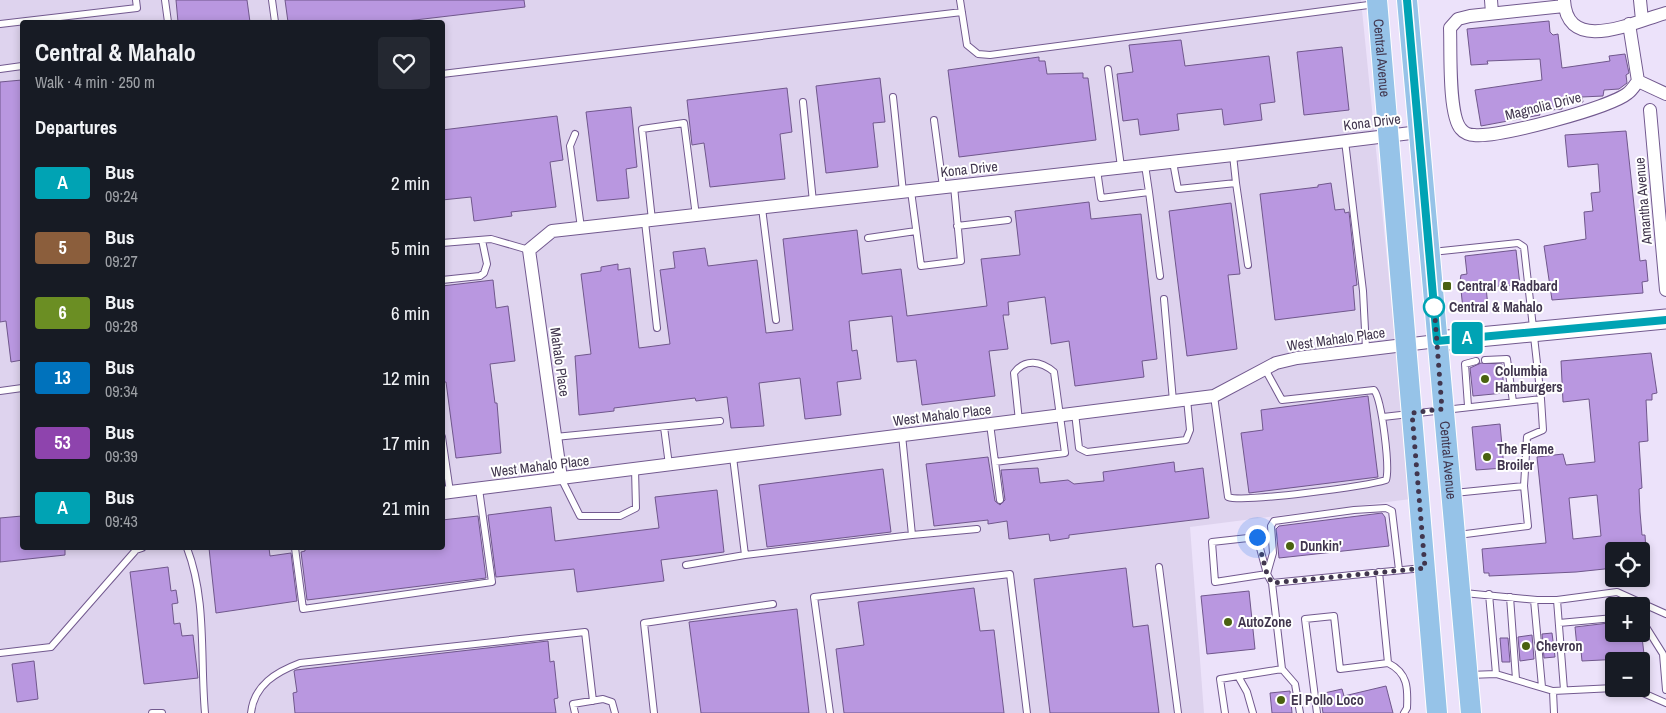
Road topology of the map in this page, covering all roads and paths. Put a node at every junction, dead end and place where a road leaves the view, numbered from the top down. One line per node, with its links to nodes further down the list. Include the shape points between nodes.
1 (136, 0): 13 (lane, via 136,8)
2 (165, 0): 14 (lane)
3 (272, 0): 15 (lane)
4 (960, 0): 10 (lane)
5 (1407, 0): 30 (main road, Central Avenue)
6 (1490, 0): 12 (street)
7 (1640, 0): 16 (street)
8 (1377, 2): 10 (lane, via 990,55 978,54 967,45); 32 (main road, Central Avenue)
9 (1564, 3): 12 (street); 19 (street, via 1572,23 1581,29 1596,33)
10 (962, 12): 23 (lane)
11 (1666, 13): 16 (street)
12 (1492, 14): 24 (street, Magnolia Drive, via 1458,19 1450,28 1451,84 1456,123 1462,132 1475,136 1527,127 1594,109 1628,93)
13 (34, 20)
14 (168, 20)
15 (275, 20)
16 (1642, 20): 19 (street)
17 (20, 22): 18 (lane)
18 (0, 24)
19 (1629, 24): 24 (street)
20 (20, 66): 21 (lane)
21 (0, 70)
22 (1108, 70): 37 (lane)
23 (445, 74)
24 (1638, 81): 25 (street)
25 (1666, 94)
26 (893, 98): 41 (lane)
27 (803, 102): 43 (lane)
28 (1650, 110): 59 (street, Amantha Avenue)
29 (934, 120): 40 (lane)
30 (1419, 132): 32 (street, Kona Drive); 55 (main road, Central Avenue)
31 (575, 134): 49 (lane, via 570,146)
32 (1389, 135): 33 (street, Kona Drive); 66 (main road, Central Avenue)
33 (1345, 140): 34 (street, Kona Drive); 67 (lane)
34 (1233, 155): 35 (street, Kona Drive); 39 (lane)
35 (1174, 162): 36 (street, Kona Drive); 39 (lane, via 1178,190)
36 (1146, 164): 37 (street, Kona Drive); 42 (lane)
37 (1121, 167): 38 (street, Kona Drive)
38 (1097, 170): 40 (street, Kona Drive); 42 (lane, via 1101,198)
39 (1236, 183): 56 (lane)
40 (948, 186): 41 (street, Kona Drive); 48 (lane)
41 (907, 191): 43 (street, Kona Drive); 50 (lane)
42 (1149, 192): 57 (lane)
43 (813, 202): 44 (street, Kona Drive)
44 (762, 208): 45 (street, Kona Drive); 61 (lane)
45 (696, 216): 47 (street, Kona Drive); 47 (lane, via 684,123 642,129)
46 (1008, 220): 48 (lane)
47 (649, 221): 49 (street, Kona Drive); 63 (lane)
48 (958, 226): 50 (lane, via 960,261 920,266)
49 (581, 228): 54 (street, Kona Drive, via 552,232)
50 (916, 231): 51 (lane)
51 (868, 238)
52 (482, 240): 53 (lane); 54 (lane); 58 (lane, via 487,264 484,273)
53 (445, 243)
54 (529, 250): 89 (street, Mahalo Place)
55 (1430, 252): 64 (lane, via 1522,245); 65 (main road, Central Avenue)
56 (1248, 265)
57 (1160, 276)
58 (445, 280)
59 (1666, 290)
60 (1164, 299): 76 (lane)
61 (776, 320)
62 (1666, 320): 64 (street)
63 (657, 328)
64 (1533, 332): 65 (street); 75 (lane)
65 (1437, 341): 66 (street, West Mahalo Place); 79 (main road, Central Avenue)
66 (1406, 345): 67 (street, West Mahalo Place); 80 (main road, Central Avenue)
67 (1366, 349): 70 (street, West Mahalo Place, via 1298,358)
68 (1485, 360): 77 (lane, via 1507,359)
69 (1476, 361): 78 (lane, via 1465,364)
70 (1265, 369): 73 (street, West Mahalo Place); 83 (lane, via 1282,400 1374,390)
71 (20, 388): 72 (lane)
72 (0, 391)
73 (1214, 396): 74 (street, West Mahalo Place); 83 (lane, via 1228,497 1233,499 1338,489 1386,480)
74 (1187, 399): 76 (street, West Mahalo Place); 81 (lane, via 1190,430 1186,440 1087,452 1080,448)
75 (1541, 399): 77 (lane); 96 (lane, via 1543,430 1527,437)
76 (1173, 401): 81 (street, West Mahalo Place)
77 (1512, 402): 78 (lane)
78 (1468, 406): 79 (lane)
79 (1442, 409): 80 (lane); 99 (main road, Central Avenue)
80 (1412, 413): 83 (lane); 110 (main road, Central Avenue)
81 (1075, 414): 82 (street, West Mahalo Place)
82 (1060, 415): 85 (street, West Mahalo Place); 85 (lane, via 1054,372 1045,364 1029,362 1019,366 1014,373); 91 (lane, via 1065,453)
83 (1383, 417)
84 (720, 421): 87 (lane)
85 (1019, 421): 86 (street, West Mahalo Place)
86 (990, 424): 88 (street, West Mahalo Place); 91 (lane)
87 (664, 427): 89 (lane); 92 (lane)
88 (902, 435): 90 (street, West Mahalo Place); 102 (lane)
89 (555, 437): 95 (street, Mahalo Place)
90 (733, 457): 92 (street, West Mahalo Place); 107 (lane)
91 (995, 462): 100 (lane)
92 (669, 465): 93 (street, West Mahalo Place)
93 (635, 469): 95 (street, West Mahalo Place); 95 (lane, via 636,508 620,516 580,516)
94 (445, 478): 98 (lane)
95 (561, 478): 97 (street, West Mahalo Place)
96 (1524, 486): 99 (lane); 103 (lane, via 1528,526)
97 (479, 488): 98 (street, West Mahalo Place); 106 (lane, via 492,582 303,609)
98 (446, 492)
99 (1450, 493): 103 (main road, Central Avenue)
100 (1000, 500)
101 (977, 529): 102 (lane)
102 (912, 535): 107 (lane)
103 (1454, 536): 115 (main road, Central Avenue)
104 (136, 550): 126 (lane, via 51,647)
105 (188, 550): 143 (lane, via 195,569 204,643)
106 (294, 550)
107 (745, 555): 108 (lane)
108 (686, 565)
109 (1159, 567): 150 (lane)
110 (1425, 568): 111 (lane); 117 (main road, Central Avenue)
111 (1399, 570): 112 (lane); 113 (lane, via 1392,512 1386,508 1274,521 1271,526 1273,554)
112 (1378, 572): 114 (lane); 127 (lane)
113 (1267, 574): 113 (lane, via 1215,582 1212,542 1257,537); 114 (lane)
114 (1272, 583): 128 (lane)
115 (1460, 592): 116 (lane); 117 (main road); 130 (main road, Central Avenue)
116 (1489, 594): 118 (lane); 129 (lane)
117 (1428, 596): 156 (main road, Central Avenue)
118 (1510, 597): 119 (lane); 132 (lane)
119 (1534, 600): 120 (lane); 133 (lane)
120 (1557, 600): 122 (lane, via 1617,592); 124 (lane)
121 (773, 604): 147 (lane, via 644,623)
122 (1666, 614)
123 (1605, 619): 124 (lane)
124 (1558, 623): 135 (lane)
125 (1650, 633): 136 (lane, via 1663,654)
126 (0, 653)
127 (1388, 663): 154 (lane, via 1340,668 1334,616 1305,619); 155 (lane, via 1405,677 1407,708)
128 (1282, 668): 131 (lane); 153 (lane, via 1295,684)
129 (1496, 674): 130 (lane); 132 (lane)
130 (1468, 675): 157 (main road, Central Avenue)
131 (1238, 676): 151 (lane, via 1220,679); 152 (lane)
132 (1516, 679): 133 (lane)
133 (1542, 687): 137 (lane)
134 (1605, 688): 135 (lane)
135 (1564, 690): 137 (lane)
136 (1666, 690)
137 (1553, 691): 158 (lane)
138 (1650, 696): 140 (lane)
139 (593, 701): 144 (lane, via 585,632 300,663 262,683); 145 (lane, via 573,704); 146 (lane, via 604,699 612,702)
140 (1666, 703)
141 (152, 713): 142 (lane)
142 (162, 713)
143 (205, 713)
144 (251, 713)
145 (575, 713)
146 (615, 713)
147 (654, 713)
148 (830, 713): 149 (lane, via 814,597 1010,574)
149 (1027, 713)
150 (1178, 713)
151 (1225, 713)
152 (1253, 713)
153 (1300, 713)
154 (1318, 713)
155 (1404, 713)
156 (1437, 713)
157 (1471, 713)
158 (1554, 713)

